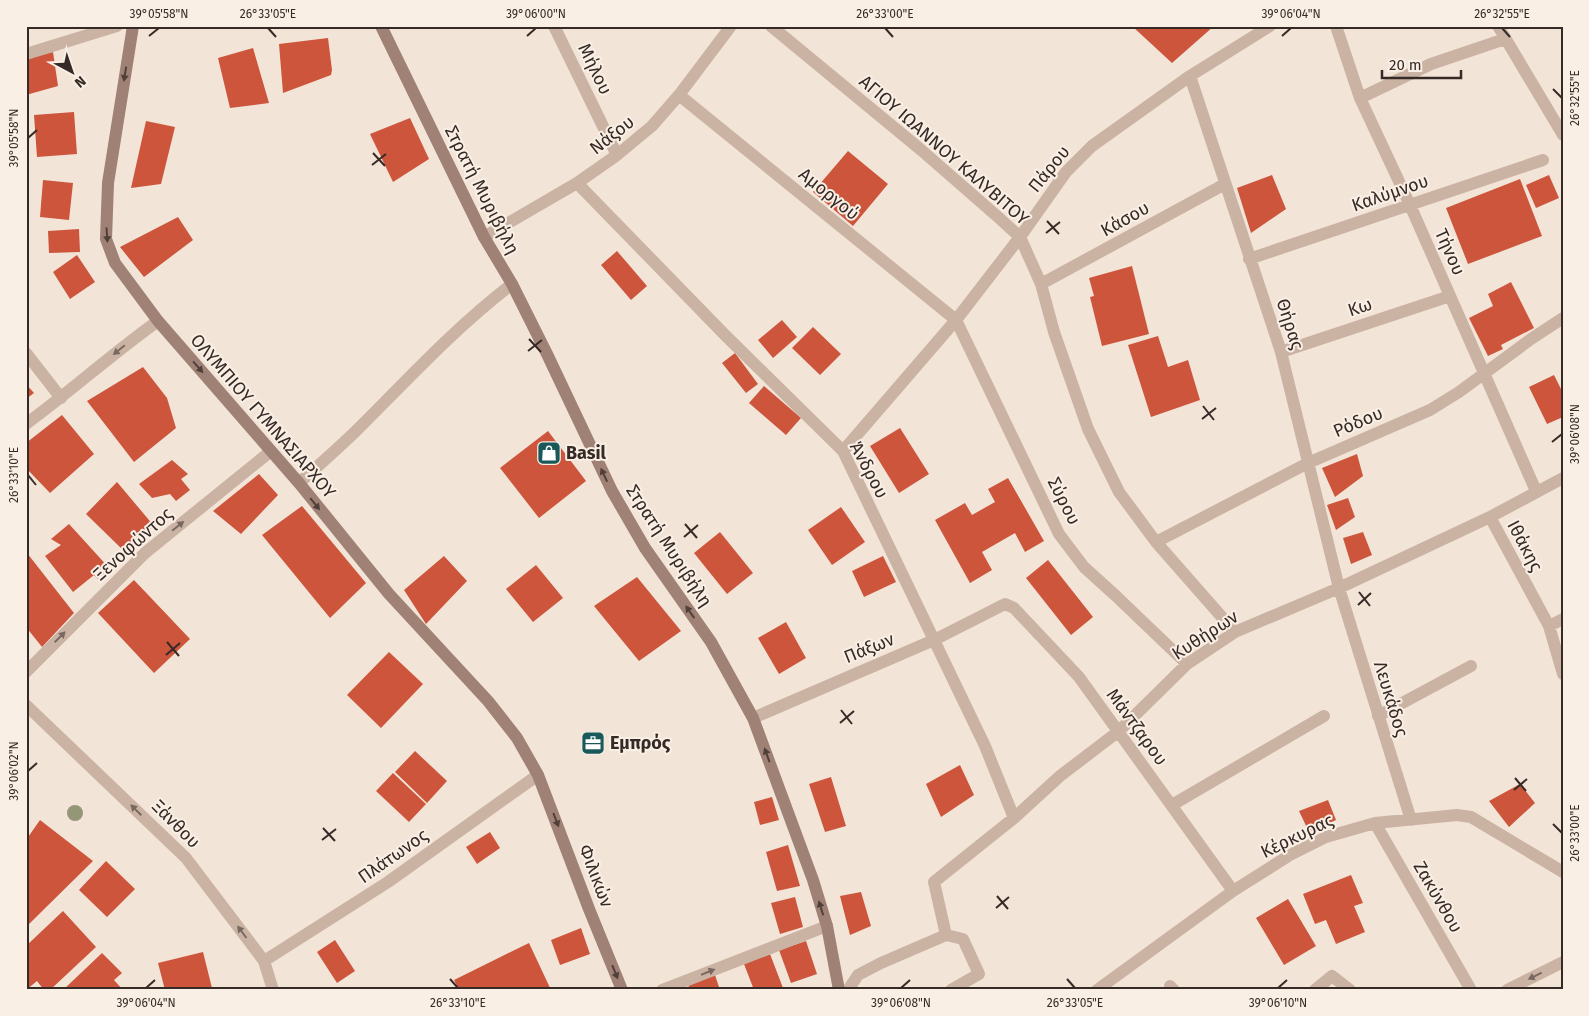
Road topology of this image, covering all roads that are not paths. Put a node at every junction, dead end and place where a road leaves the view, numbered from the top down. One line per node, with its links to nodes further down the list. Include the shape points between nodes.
1 (117, 26): 11 (street)
2 (133, 26): 29 (main road, ΟΛΥΜΠΙΟΥ ΓΥΜΝΑΣΙΑΡΧΟΥ, one-way to 29, via 108,183 106,239 115,263)
3 (381, 26): 21 (main road, Στρατή Μυριβήλη)
4 (554, 26): 16 (street, Μήλου)
5 (731, 26): 13 (street, Νάξου)
6 (772, 26): 22 (street, ΑΓΙΟΥ ΙΩΑΝΝΟΥ ΚΑΛΥΒΙΤΟΥ, via 927,155)
7 (1270, 26): 12 (street, Πάρου)
8 (1336, 26): 14 (street, Τήνου)
9 (1498, 26): 10 (street)
10 (1505, 39): 14 (street, via 1431,64); 15 (street)
11 (26, 54)
12 (1190, 76): 19 (street, Θήρας); 22 (street, Πάρου, via 1092,146 1066,172)
13 (679, 95): 16 (street, Νάξου, via 652,126); 28 (street, Αμοργού)
14 (1360, 98): 20 (street, Τήνου)
15 (1563, 135)
16 (617, 155): 18 (street, Νάξου)
17 (1543, 160): 20 (street, Καλύμνου)
18 (577, 183): 21 (street, Νάξου); 36 (street, Άνδρου)
19 (1224, 184): 23 (street, Θήρας); 25 (street, Κάσου)
20 (1410, 205): 23 (street, Καλύμνου); 26 (street, Τήνου)
21 (484, 237): 24 (main road, Στρατή Μυριβήλη)
22 (1020, 238): 25 (street, ΑΓΙΟΥ ΙΩΑΝΝΟΥ ΚΑΛΥΒΙΤΟΥ); 28 (street, Πάρου)
23 (1249, 259): 30 (street, Θήρας)
24 (512, 284): 39 (street, via 484,306); 56 (main road, Στρατή Μυριβήλη, one-way to 24, via 711,642 644,548 612,491)
25 (1041, 284): 42 (street, ΑΓΙΟΥ ΙΩΑΝΝΟΥ ΚΑΛΥΒΙΤΟΥ, via 1088,429 1119,492)
26 (1450, 296): 30 (street, Κω); 32 (street, Τήνου)
27 (1563, 318): 32 (street, Ρόδου)
28 (956, 320): 36 (street, Πάρου); 49 (street, Σύρου, via 1059,534 1084,568)
29 (158, 321): 33 (street, one-way to 33, via 122,346); 35 (main road, ΟΛΥΜΠΙΟΥ ΓΥΜΝΑΣΙΑΡΧΟΥ, one-way to 35)
30 (1281, 352): 37 (street, Θήρας)
31 (26, 354): 33 (street)
32 (1484, 374): 37 (street, Ρόδου, via 1430,410); 40 (street, Τήνου)
33 (62, 398): 34 (street)
34 (26, 424)
35 (271, 451): 39 (main road, ΟΛΥΜΠΙΟΥ ΓΥΜΝΑΣΙΑΡΧΟΥ); 51 (street, Ξενοφώντος, one-way to 35, via 145,553)
36 (843, 451): 48 (street, Άνδρου)
37 (1308, 462): 42 (street, Ρόδου); 43 (street, Θήρας)
38 (1563, 478): 40 (street, Κυθήρων)
39 (299, 483): 58 (main road, ΟΛΥΜΠΙΟΥ ΓΥΜΝΑΣΙΑΡΧΟΥ, one-way to 58, via 390,594 488,701 517,738)
40 (1536, 491): 41 (street, Κυθήρων)
41 (1490, 517): 43 (street, Κυθήρων); 46 (street, Ιθάκης)
42 (1156, 542): 47 (street, ΑΓΙΟΥ ΙΩΑΝΝΟΥ ΚΑΛΥΒΙΤΟΥ)
43 (1339, 588): 47 (street, Κυθήρων); 55 (street, Λευκάδος)
44 (997, 607): 48 (street, Πάξων); 57 (street, Μάντζαρου, via 1005,604 1014,608 1079,677)
45 (1563, 619): 46 (street)
46 (1548, 626): 52 (street, Ιθάκης)
47 (1235, 632): 49 (street, Κυθήρων)
48 (934, 640): 56 (street, Πάξων); 60 (street, Άνδρου, via 985,746)
49 (1187, 664): 57 (street, Κυθήρων)
50 (1470, 666): 55 (street)
51 (26, 672)
52 (1563, 674)
53 (26, 705): 67 (street, Ξάνθου, one-way to 53, via 186,858)
54 (1324, 716): 59 (street)
55 (1378, 716): 61 (street, Λευκάδος)
56 (753, 718): 65 (main road, Στρατή Μυριβήλη, one-way to 56)
57 (1119, 731): 59 (street, Μάντζαρου); 60 (street, Κυθήρων, via 1060,776)
58 (538, 775): 67 (street, Πλάτωνος, via 388,882); 70 (main road, Φιλικών, one-way to 70)
59 (1172, 805): 64 (street, Μάντζαρου)
60 (1014, 818): 66 (street, Κυθήρων, via 934,882)
61 (1411, 820): 62 (street, Κέρκυρας); 63 (street, Κέρκυρας, via 1471,817)
62 (1375, 823): 64 (street, Κέρκυρας, via 1319,841); 78 (street, Ζακύνθου)
63 (1563, 872)
64 (1233, 891): 75 (street, Κέρκυρας)
65 (827, 926): 71 (street, one-way to 65); 72 (main road, Στρατή Μυριβήλη)
66 (946, 935): 73 (street, via 881,962 858,975); 74 (street, via 963,939 979,974)
67 (264, 961): 69 (street, Ξάνθου)
68 (1563, 962): 79 (street, one-way to 79)
69 (273, 990)
70 (622, 990)
71 (662, 990)
72 (839, 990)
73 (848, 990)
74 (952, 990)
75 (1097, 990)
76 (1315, 990): 77 (street, via 1332,976)
77 (1350, 990)
78 (1471, 990)
79 (1507, 990)

